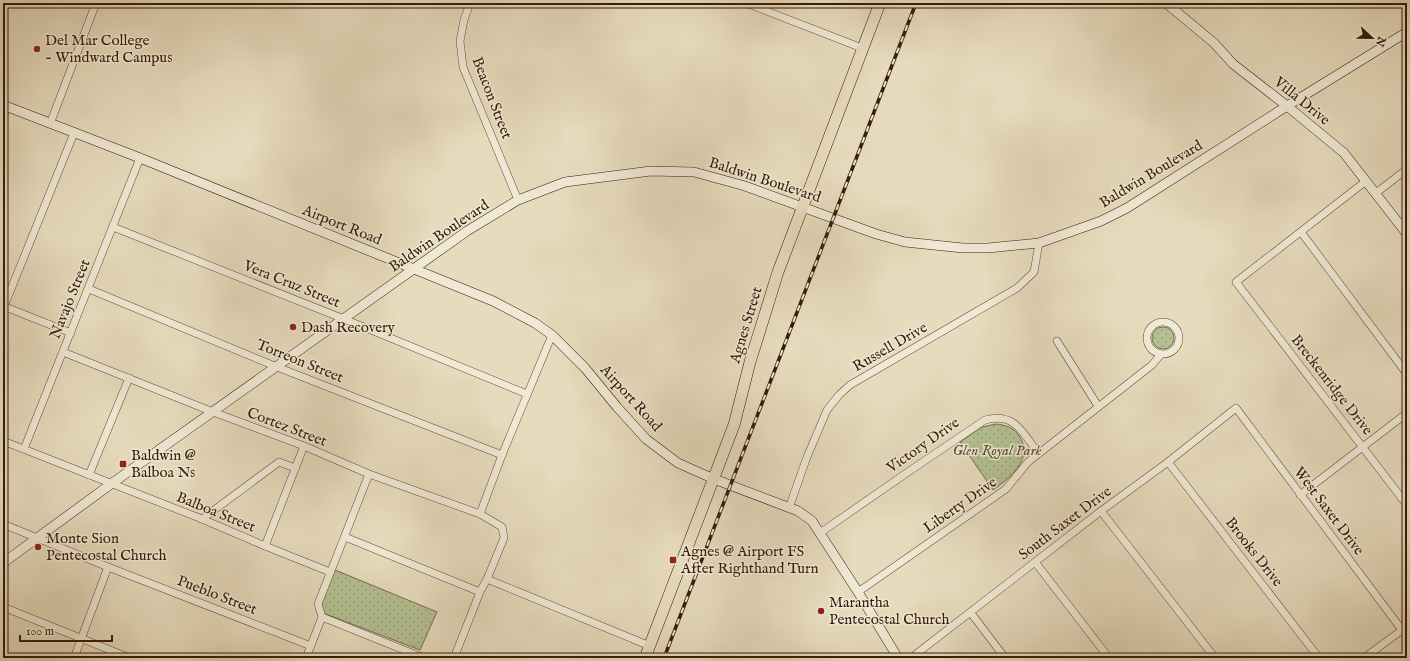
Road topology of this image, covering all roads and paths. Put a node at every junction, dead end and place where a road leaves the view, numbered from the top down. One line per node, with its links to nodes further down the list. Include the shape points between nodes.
1 (96, 3): 11 (street)
2 (470, 3): 17 (street, Beacon Street, via 460,41 462,67)
3 (746, 3): 7 (street)
4 (880, 3): 7 (main road, Agnes Street)
5 (1166, 3): 9 (main road, Villa Drive, via 1214,43 1233,64)
6 (1407, 32): 9 (main road, Baldwin Boulevard)
7 (862, 48): 18 (main road, Agnes Street)
8 (5, 106): 10 (street); 11 (main road, Airport Road)
9 (1287, 106): 15 (main road, Villa Drive, via 1344,153); 22 (main road, Baldwin Boulevard, via 1127,208 1102,221)
10 (3, 117)
11 (50, 124): 12 (main road, Airport Road)
12 (74, 133): 13 (main road, Airport Road); 25 (street)
13 (140, 158): 19 (street, Navajo Street); 23 (main road, Airport Road)
14 (1407, 169): 16 (street)
15 (1366, 181): 16 (main road, Villa Drive); 20 (street)
16 (1376, 193): 21 (main road, Villa Drive)
17 (518, 200): 18 (main road, Baldwin Boulevard, via 565,182 651,171 694,172); 23 (main road, Baldwin Boulevard, via 467,231)
18 (803, 206): 22 (main road, Baldwin Boulevard, via 876,234 905,242 963,248); 50 (main road, Agnes Street, via 778,272 750,362 734,425)
19 (113, 227): 24 (street, Navajo Street); 26 (street, Vera Cruz Street)
20 (1301, 232): 33 (street); 42 (street, Breckenridge Drive, via 1236,282)
21 (1407, 234)
22 (1039, 243): 54 (street, Russell Drive, via 1034,272 1017,288 850,385 838,395 827,410 807,456)
23 (413, 269): 26 (main road, Baldwin Boulevard); 28 (main road, Airport Road, via 493,301)
24 (89, 289): 27 (street, Navajo Street); 32 (street, Torreon Street)
25 (3, 308): 27 (street)
26 (344, 319): 32 (main road, Baldwin Boulevard); 35 (street, Vera Cruz Street)
27 (71, 333): 30 (street, Navajo Street)
28 (552, 335): 35 (street); 50 (main road, Airport Road, via 585,368 646,439 678,463)
29 (1057, 341): 36 (street)
30 (63, 352): 34 (street, Cortez Street); 43 (street, Navajo Street)
31 (1162, 354): 31 (street, via 1168,354 1178,344 1178,331 1168,322 1155,324 1147,335 1150,348); 36 (street, Liberty Drive, via 1152,365)
32 (277, 367): 38 (main road, Baldwin Boulevard); 45 (street, Torreon Street)
33 (1407, 374)
34 (128, 378): 38 (street, Cortez Street); 49 (street)
35 (526, 394): 45 (street)
36 (1098, 406): 44 (street, Liberty Drive)
37 (1236, 408): 46 (street, South Saxet Drive); 52 (street, West Saxet Drive)
38 (213, 412): 41 (street, Cortez Street); 51 (main road, Baldwin Boulevard)
39 (1407, 413): 42 (street)
40 (3, 441): 43 (street, Balboa Street)
41 (304, 446): 47 (street); 48 (street, Cortez Street)
42 (1363, 446): 52 (street); 53 (street, Breckenridge Drive)
43 (24, 449): 49 (street, Balboa Street)
44 (1038, 453): 59 (street, Victory Drive, via 1018,426 1006,419 986,420); 69 (street, Liberty Drive, via 1006,489)
45 (502, 455): 56 (street)
46 (1168, 462): 55 (street, South Saxet Drive); 87 (street, Brooks Drive)
47 (296, 468): 57 (street, via 279,462); 62 (street)
48 (369, 474): 56 (street, Cortez Street); 61 (street)
49 (89, 475): 51 (street, Balboa Street)
50 (714, 479): 54 (main road, Airport Road); 75 (main road, Agnes Street)
51 (111, 484): 57 (street, Balboa Street); 60 (main road, Baldwin Boulevard)
52 (1300, 495): 88 (street, West Saxet Drive, via 1402,630)
53 (1407, 505)
54 (790, 508): 59 (main road, Airport Road, via 809,518)
55 (1101, 511): 63 (street, South Saxet Drive); 86 (street)
56 (480, 514): 67 (street, Cortez Street, via 502,527 504,538)
57 (202, 519): 62 (street, Balboa Street)
58 (3, 524): 60 (street, Pueblo Street)
59 (820, 533): 69 (main road, Airport Road)
60 (37, 537): 64 (main road, Baldwin Boulevard); 65 (street, Pueblo Street)
61 (344, 537): 66 (street); 68 (street)
62 (265, 546): 66 (street, Balboa Street)
63 (1035, 562): 71 (street, South Saxet Drive); 85 (street)
64 (3, 563)
65 (108, 567): 73 (street); 74 (street, Pueblo Street)
66 (330, 572): 72 (street, via 318,604)
67 (487, 580): 68 (street); 75 (street)
68 (480, 592): 80 (street)
69 (858, 592): 82 (main road, Airport Road)
70 (3, 607): 73 (street)
71 (971, 612): 83 (street, South Saxet Drive); 84 (street)
72 (322, 617): 74 (street); 79 (street)
73 (82, 639): 76 (street); 77 (street)
74 (311, 646): 78 (street)
75 (650, 646): 81 (main road, Agnes Street)
76 (74, 658)
77 (130, 658)
78 (306, 658)
79 (424, 658)
80 (454, 658)
81 (645, 658)
82 (898, 658)
83 (911, 658)
84 (1005, 658)
85 (1109, 658)
86 (1215, 658)
87 (1319, 658)
88 (1364, 658)

